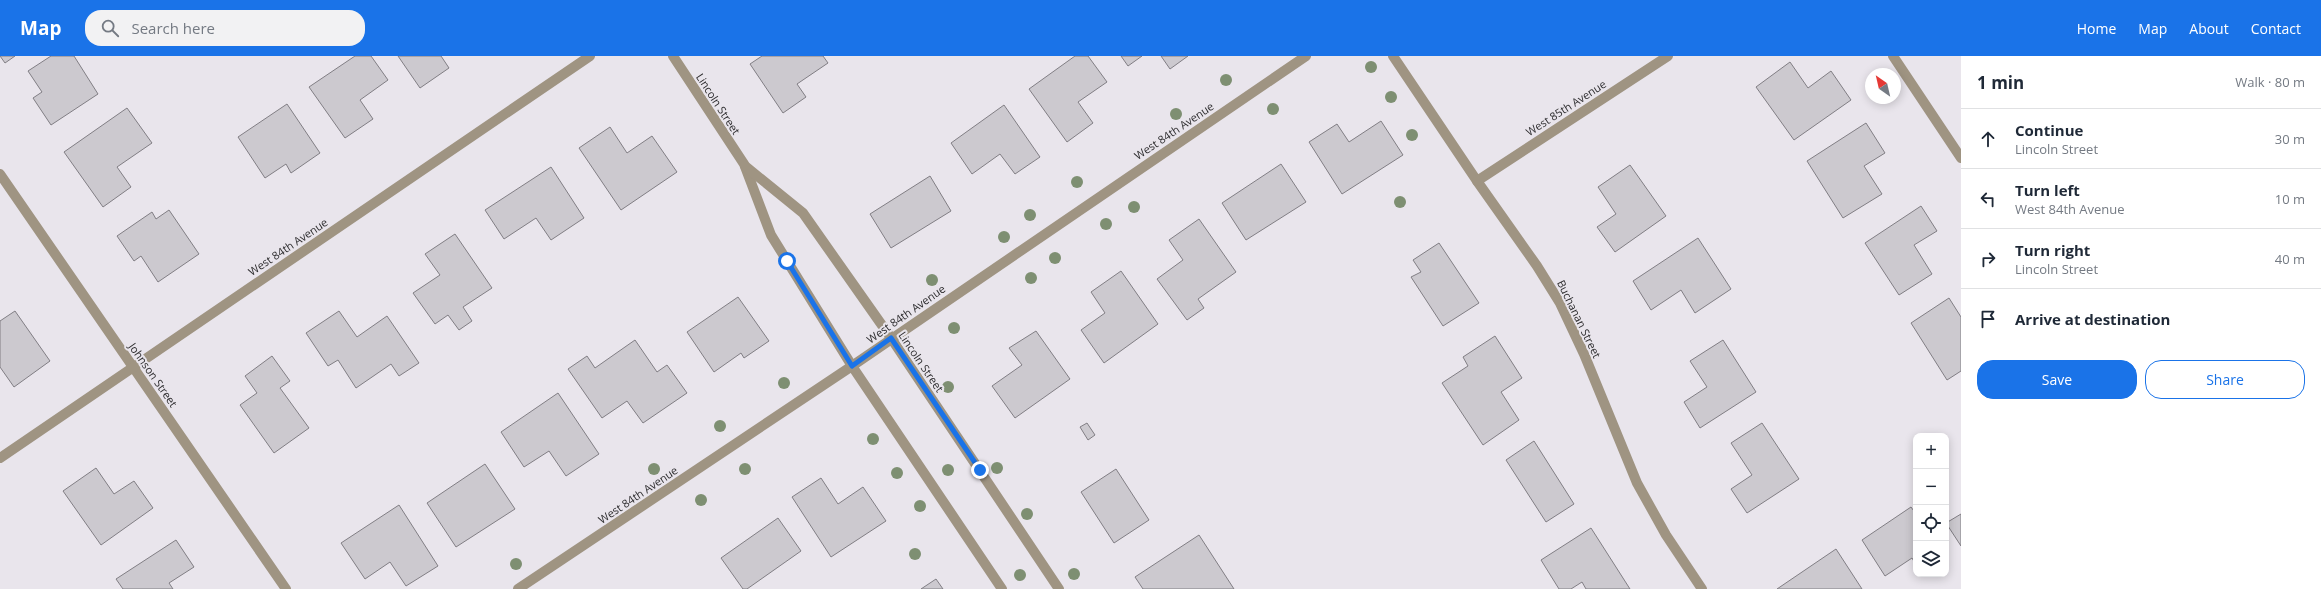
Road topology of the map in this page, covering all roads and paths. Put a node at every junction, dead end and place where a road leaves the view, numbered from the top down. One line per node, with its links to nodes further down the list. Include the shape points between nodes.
1 (590, 56): 13 (street, West 84th Avenue)
2 (673, 56): 8 (street, Lincoln Street)
3 (1306, 56): 11 (street, West 84th Avenue)
4 (1393, 56): 10 (street, Buchanan Street)
5 (1668, 56): 10 (street, West 85th Avenue)
6 (1893, 56): 7 (street)
7 (1961, 158)
8 (744, 164): 11 (street, Lincoln Street, via 803,213); 12 (street, Lincoln Street, via 771,235)
9 (0, 174): 13 (street, Johnson Street)
10 (1477, 181): 19 (street, Buchanan Street, via 1560,303 1584,354 1637,483 1666,535)
11 (891, 338): 12 (street, West 84th Avenue); 18 (street, Lincoln Street)
12 (852, 366): 16 (street, West 84th Avenue); 17 (street, Lincoln Street)
13 (133, 367): 14 (street, West 84th Avenue); 15 (street, Johnson Street)
14 (0, 458)
15 (286, 589)
16 (518, 589)
17 (1002, 589)
18 (1060, 589)
19 (1702, 589)

